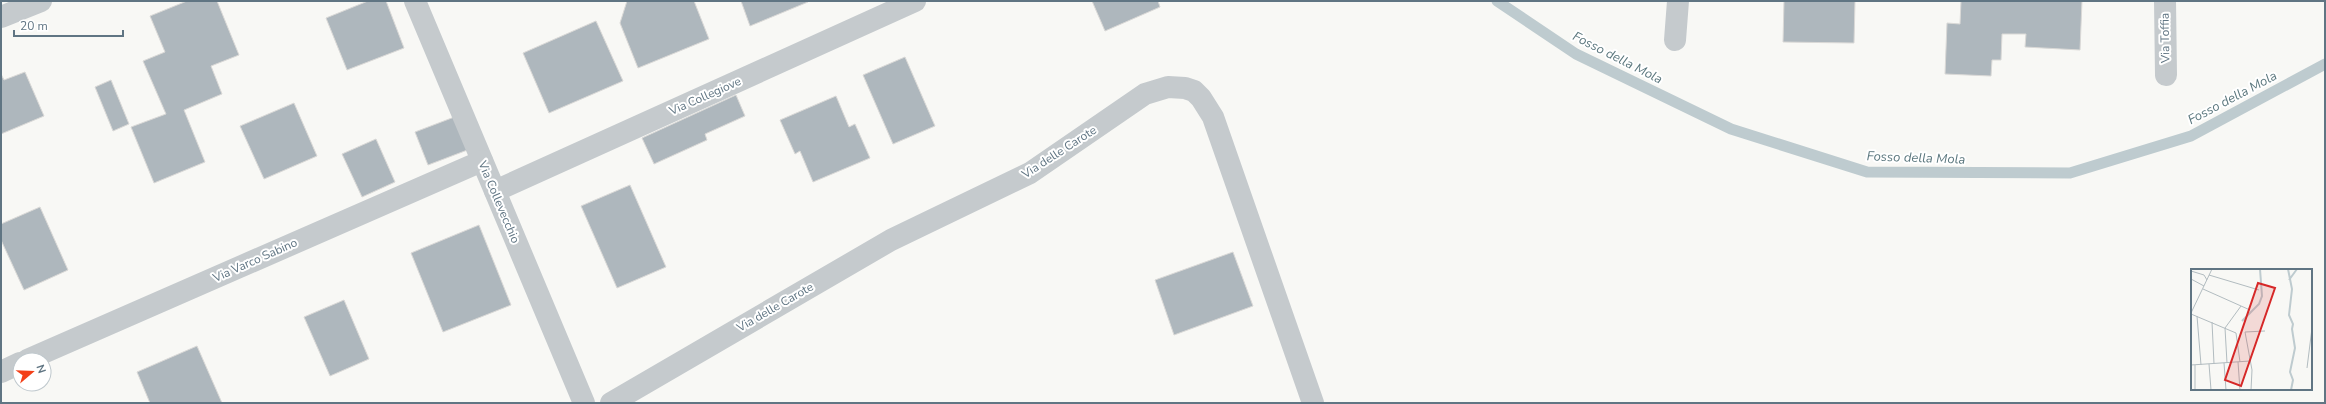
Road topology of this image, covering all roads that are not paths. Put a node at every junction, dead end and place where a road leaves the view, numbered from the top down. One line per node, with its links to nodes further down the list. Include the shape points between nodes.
1 (41, 1): 6 (street)
2 (415, 1): 9 (street, Via Collevecchio)
3 (915, 1): 10 (street, Via Collegiove)
4 (1678, 1): 7 (street)
5 (2164, 1): 8 (street, Via Toffia)
6 (1, 17)
7 (1675, 40)
8 (2166, 75)
9 (482, 161): 10 (street, Via Collevecchio); 11 (street, Via Varco Sabino)
10 (495, 191): 14 (street, Via Collevecchio)
11 (45, 352)
12 (12, 367): 13 (street)
13 (1, 372)
14 (584, 403)
15 (611, 403): 16 (street, Via delle Carote, via 891,240 1030,173 1134,100 1157,89 1178,86 1194,92 1208,106 1213,117)
16 (1313, 403)

